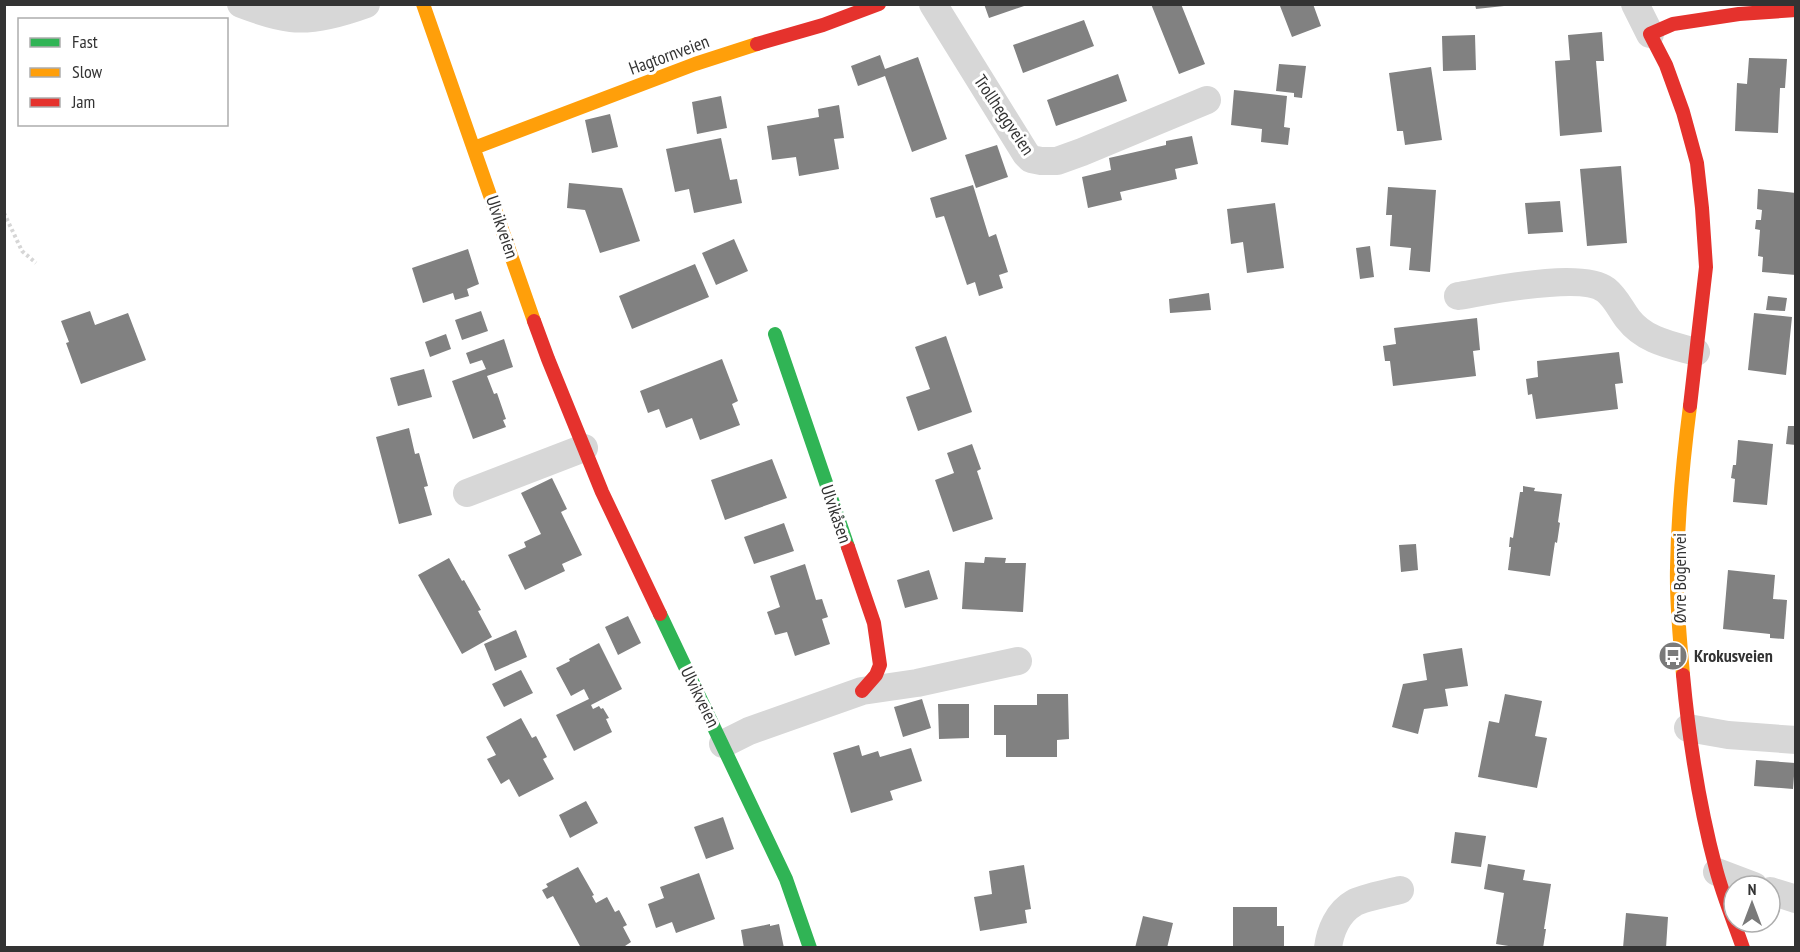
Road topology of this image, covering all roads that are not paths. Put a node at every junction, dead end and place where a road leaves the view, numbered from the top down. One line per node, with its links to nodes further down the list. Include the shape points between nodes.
1 (241, 4): 2 (street, via 293,18 310,18)
2 (366, 4)
3 (423, 4): 10 (street, Ulvikveien)
4 (879, 4): 10 (street, Hagtornveien, via 695,64)
5 (933, 4): 9 (street, Trollheggveien, via 1031,159 1057,161 1082,153)
6 (1635, 4): 8 (street, Øvre Bogenvei)
7 (1796, 10): 8 (street, via 1739,14)
8 (1661, 29): 13 (street, Øvre Bogenvei, via 1666,65 1697,163 1707,267)
9 (1207, 100)
10 (474, 148): 14 (street, Ulvikveien, via 548,359)
11 (1458, 296): 13 (street, via 1525,285 1593,283 1614,298 1640,332 1653,340)
12 (775, 334): 17 (street, Ulvikåsen, via 874,623 880,665)
13 (1696, 352): 18 (street, Øvre Bogenvei, via 1682,472 1677,569)
14 (584, 448): 15 (street); 20 (street, Ulvikveien)
15 (466, 493)
16 (1018, 661): 17 (street)
17 (861, 691): 20 (street)
18 (1688, 728): 19 (street); 21 (street, Øvre Bogenvei)
19 (1796, 740)
20 (723, 744): 24 (street, Ulvikveien, via 786,879)
21 (1717, 873): 22 (street); 26 (street, Øvre Bogenvei)
22 (1722, 875)
23 (1400, 890): 25 (street, via 1353,903 1334,924)
24 (810, 948)
25 (1328, 948)
26 (1743, 948)

